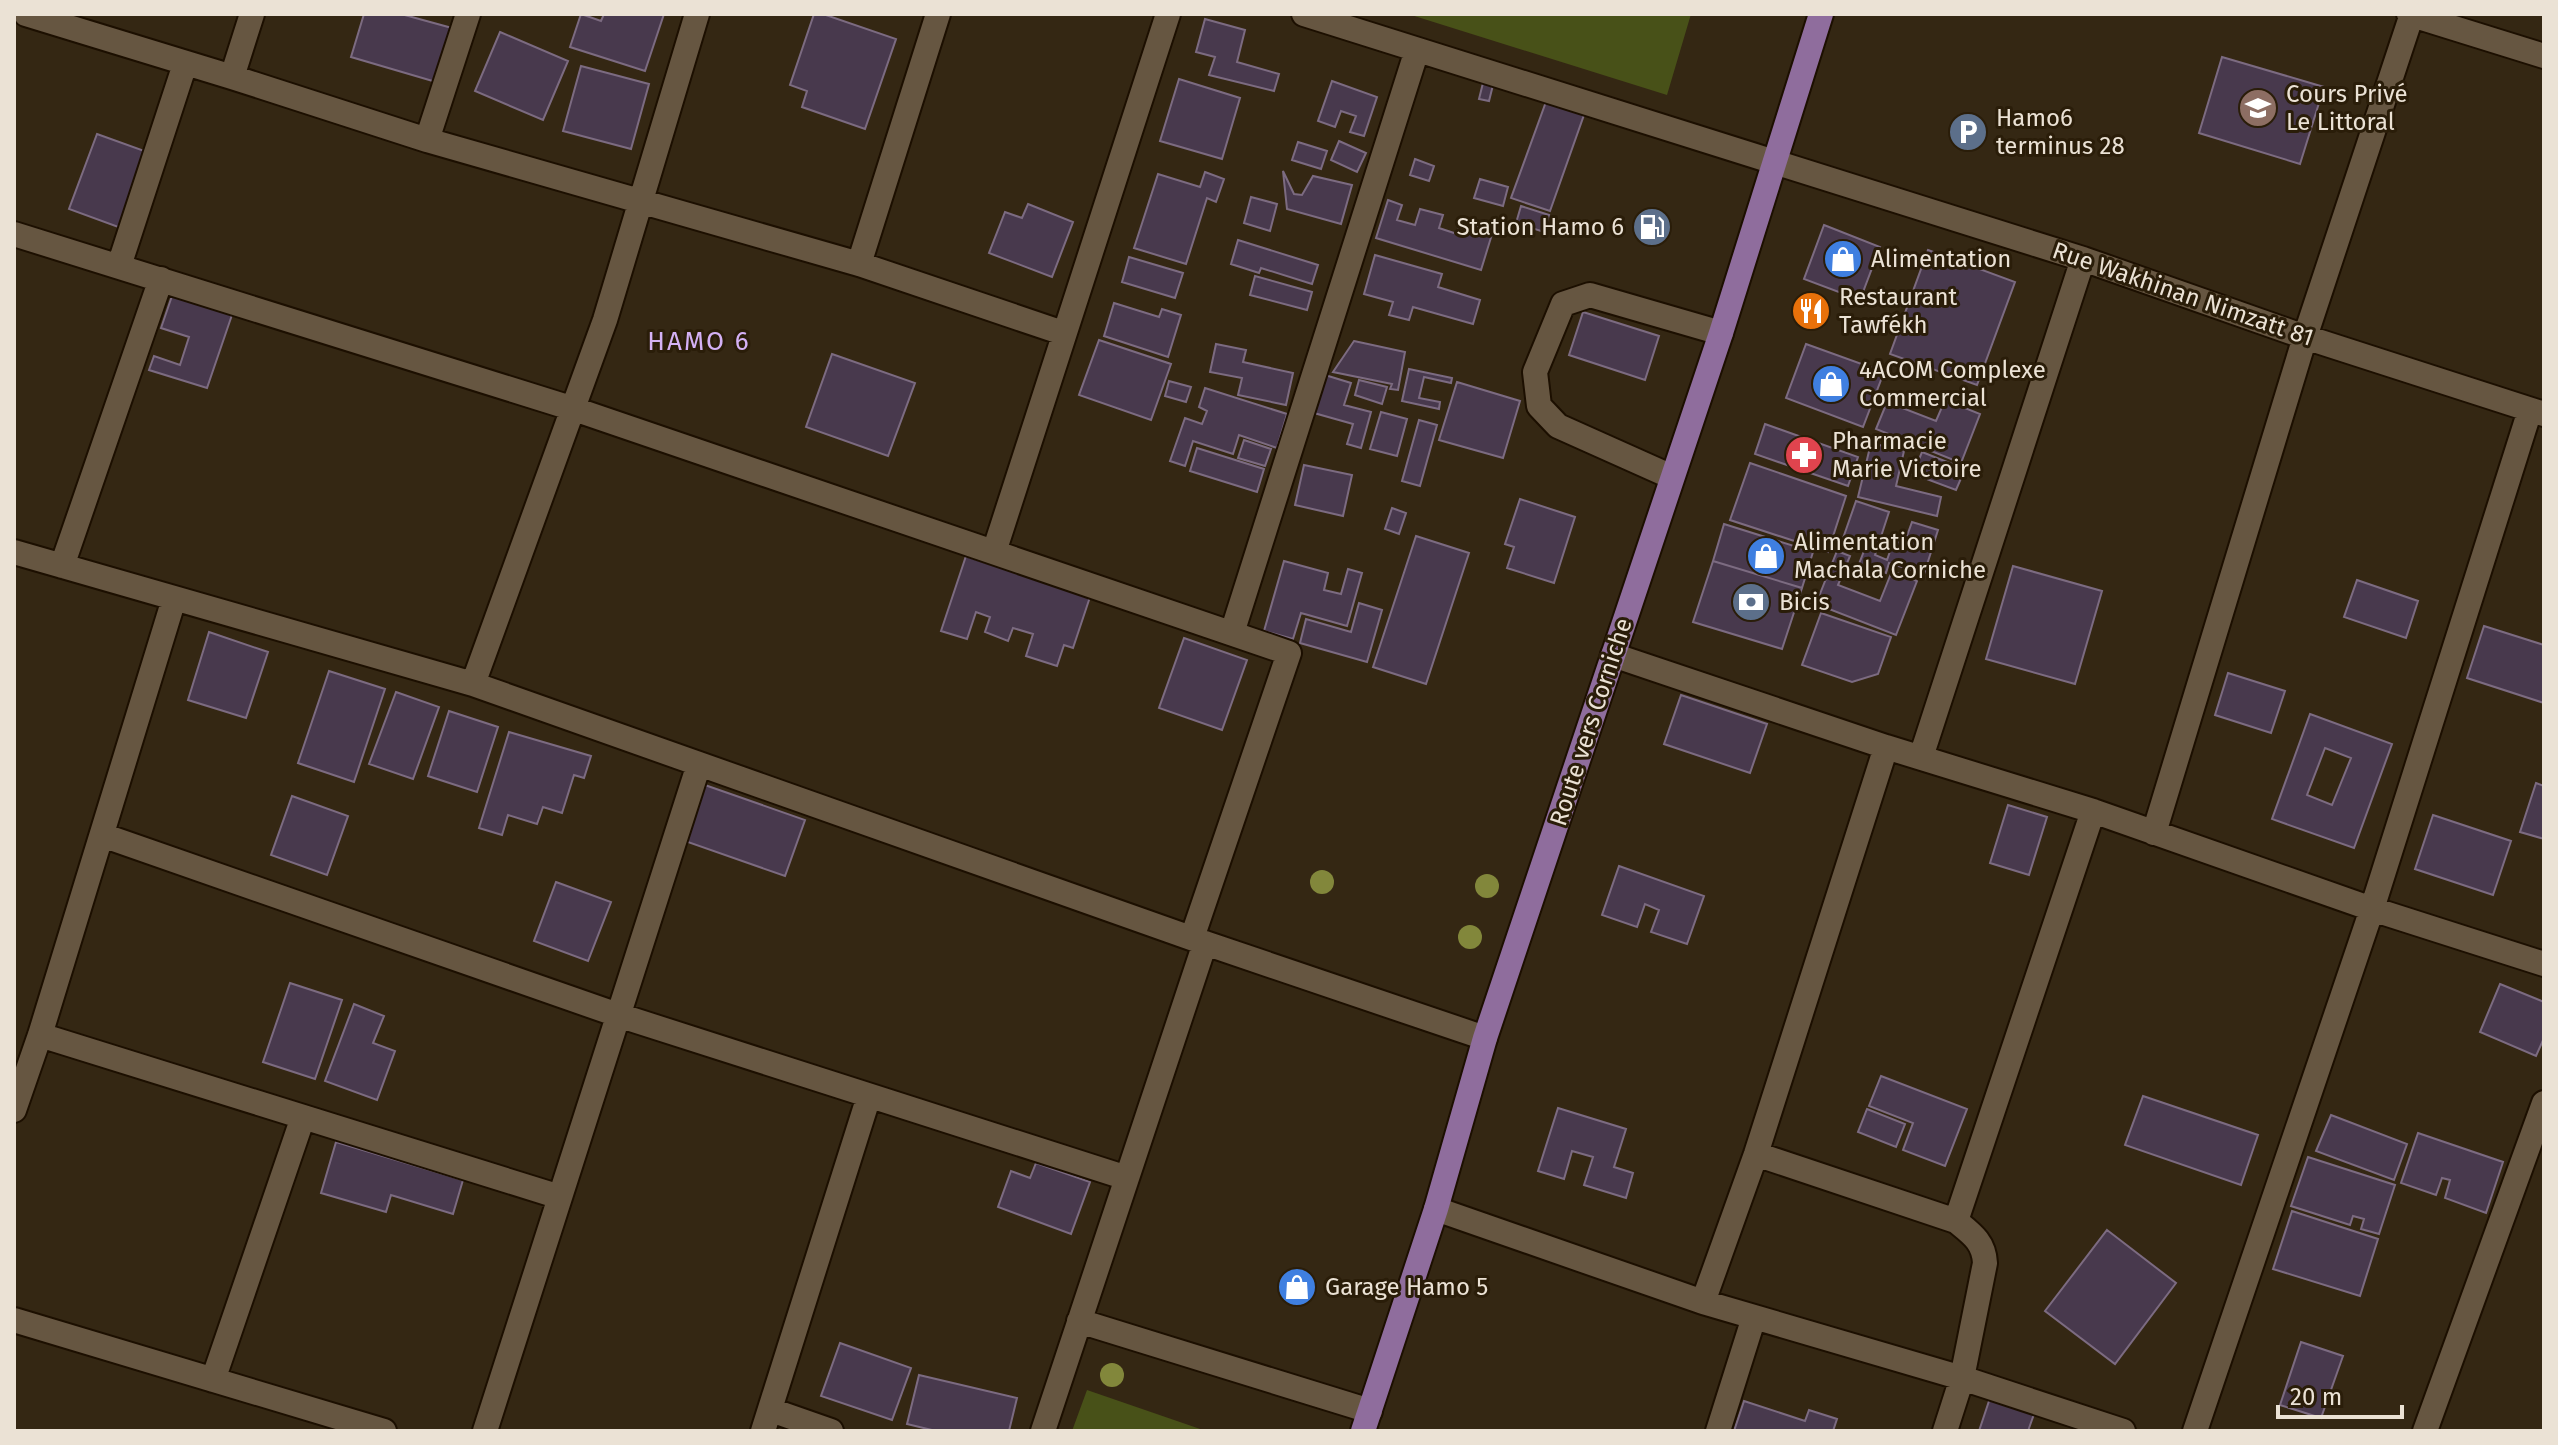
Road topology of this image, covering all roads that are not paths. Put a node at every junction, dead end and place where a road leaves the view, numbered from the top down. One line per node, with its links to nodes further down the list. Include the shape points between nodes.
1 (26, 14): 12 (street)
2 (252, 14): 13 (street)
3 (468, 14): 14 (street)
4 (697, 14): 16 (street)
5 (938, 14): 19 (street)
6 (1168, 14): 22 (street)
7 (1304, 14): 10 (street, Rue Wakhinan Nimzatt 81)
8 (1821, 14): 15 (main road, Route vers Corniche)
9 (2411, 14): 11 (street); 24 (street)
10 (1417, 50): 15 (street, Rue Wakhinan Nimzatt 81); 32 (street)
11 (2544, 56)
12 (185, 64): 13 (street); 20 (street)
13 (232, 77): 14 (street)
14 (427, 140): 16 (street)
15 (1776, 163): 18 (street, Rue Wakhinan Nimzatt 81); 23 (main road, Route vers Corniche)
16 (642, 203): 19 (street); 25 (street)
17 (14, 234): 20 (street)
18 (2083, 259): 24 (street, Rue Wakhinan Nimzatt 81); 36 (street)
19 (859, 264): 22 (street)
20 (119, 266): 21 (street)
21 (161, 279): 25 (street); 30 (street)
22 (1063, 333): 29 (street)
23 (1721, 333): 27 (main road, Route vers Corniche); 27 (street, via 1590,295 1563,304 1535,372 1539,406 1558,426)
24 (2305, 337): 26 (street, Rue Wakhinan Nimzatt 81); 39 (street)
25 (574, 409): 29 (street); 34 (street)
26 (2537, 412): 41 (street)
27 (1672, 477): 33 (main road, Route vers Corniche)
28 (14, 552): 30 (street)
29 (994, 552): 32 (street)
30 (62, 566): 31 (street)
31 (174, 599): 34 (street); 40 (street)
32 (1232, 633): 42 (street, via 1289,653)
33 (1613, 655): 35 (street); 46 (main road, Route vers Corniche)
34 (473, 684): 37 (street)
35 (1886, 747): 36 (street); 51 (street)
36 (1921, 757): 38 (street)
37 (699, 764): 42 (street); 44 (street)
38 (2093, 811): 39 (street); 55 (street)
39 (2154, 833): 41 (street)
40 (102, 835): 44 (street); 45 (street)
41 (2372, 909): 43 (street); 71 (street)
42 (1198, 941): 46 (street); 52 (street)
43 (2544, 964)
44 (618, 1015): 47 (street); 53 (street)
45 (40, 1035): 49 (street); 50 (street)
46 (1485, 1038): 54 (main road, Route vers Corniche)
47 (869, 1096): 52 (street); 62 (street)
48 (2544, 1103): 72 (street)
49 (14, 1110)
50 (303, 1117): 53 (street); 61 (street)
51 (1756, 1154): 55 (street); 56 (street)
52 (1127, 1178): 59 (street)
53 (560, 1197): 65 (street)
54 (1436, 1209): 56 (street); 63 (main road, Route vers Corniche)
55 (1956, 1221): 60 (street, via 1985,1252)
56 (1703, 1302): 57 (street)
57 (1754, 1317): 60 (street); 68 (street)
58 (14, 1320): 61 (street)
59 (1079, 1321): 63 (street); 67 (street)
60 (1962, 1378): 69 (street); 70 (street)
61 (213, 1380): 64 (street)
62 (767, 1420): 66 (street)
63 (1366, 1421)
64 (384, 1431)
65 (485, 1431)
66 (831, 1431)
67 (1043, 1431)
68 (1718, 1431)
69 (1945, 1431)
70 (2123, 1431)
71 (2195, 1431)
72 (2425, 1431)

